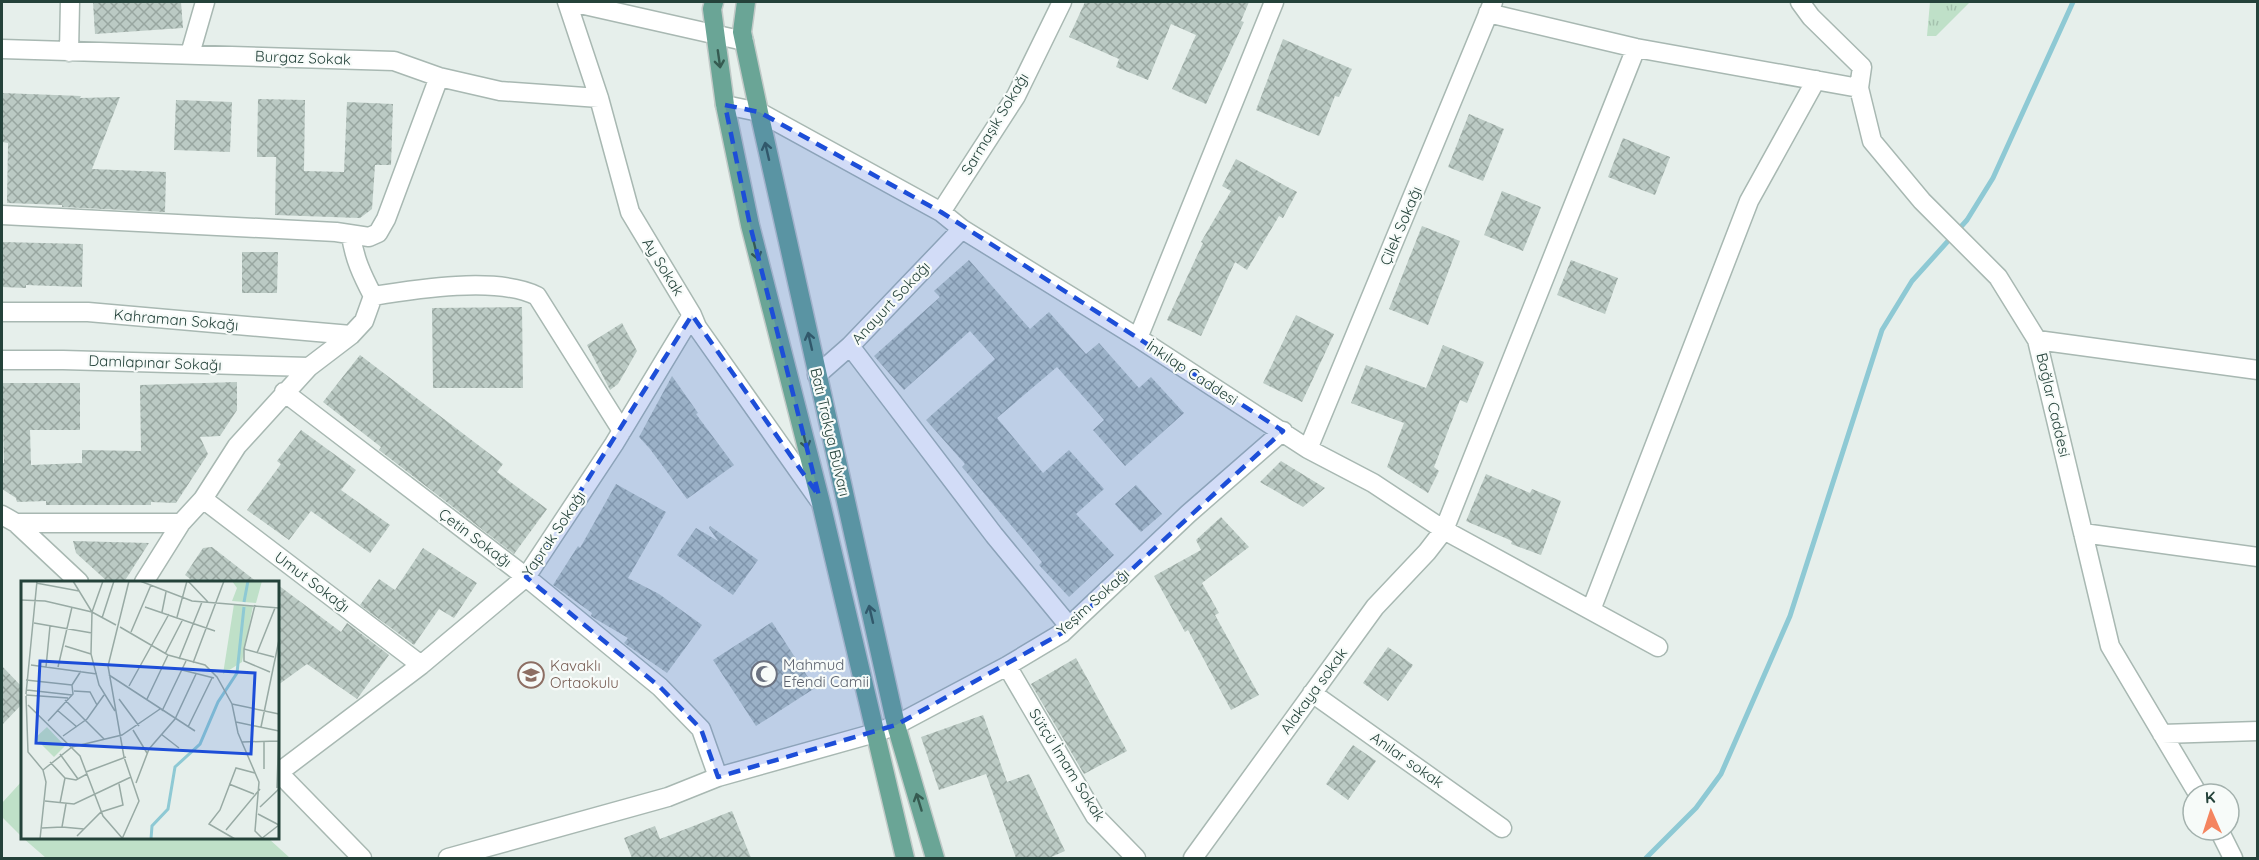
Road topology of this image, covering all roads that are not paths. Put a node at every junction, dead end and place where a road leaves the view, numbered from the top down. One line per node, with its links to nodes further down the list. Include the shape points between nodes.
1 (70, 2): 14 (street)
2 (205, 2): 15 (street)
3 (569, 2): 10 (street); 19 (street, Ay Sokak)
4 (714, 2): 10 (main road, Batı Trakya Bulvarı)
5 (746, 2): 11 (main road, Batı Trakya Bulvarı)
6 (1062, 2): 22 (street, Sarmaşık Sokağı, via 1016,96)
7 (1274, 2): 30 (street)
8 (1800, 2): 18 (street, Bağlar Caddesi, via 1862,67)
9 (1490, 7): 12 (street); 40 (street, Çilek Sokağı)
10 (716, 34): 11 (street); 20 (main road, Batı Trakya Bulvarı, one-way to 20)
11 (744, 41): 21 (main road, Batı Trakya Bulvarı)
12 (1636, 48): 17 (street); 45 (street, Alakaya sokak)
13 (2, 49): 14 (street, Burgaz Sokak)
14 (69, 52): 15 (street, Burgaz Sokak)
15 (190, 54): 16 (street, Burgaz Sokak, via 394,61)
16 (439, 77): 19 (street, Burgaz Sokak, via 500,91); 25 (street, via 386,219 378,233 369,237)
17 (1816, 80): 18 (street); 51 (street, via 1749,201)
18 (1859, 88): 31 (street, Bağlar Caddesi, via 1872,141 1922,201 1998,277)
19 (599, 98): 28 (street, Ay Sokak, via 630,213)
20 (725, 105): 21 (street, İnkılap Caddesi); 42 (main road, Batı Trakya Bulvarı, one-way to 42, via 750,225)
21 (759, 112): 22 (street, İnkılap Caddesi); 36 (main road, Batı Trakya Bulvarı, one-way to 21)
22 (941, 212): 24 (street, İnkılap Caddesi)
23 (2, 215): 25 (street)
24 (962, 228): 30 (street, İnkılap Caddesi); 32 (street, Anayurt Sokağı)
25 (351, 235): 26 (street, via 359,271)
26 (373, 296): 29 (street, via 364,321); 38 (street, via 424,288 508,286 537,296)
27 (2, 312): 29 (street, Kahraman Sokağı, via 88,312)
28 (692, 315): 38 (street, Yaprak Sokağı); 42 (street, Ay Sokak)
29 (351, 335): 34 (street)
30 (1138, 338): 39 (street, İnkılap Caddesi)
31 (2037, 340): 35 (street); 46 (street, Bağlar Caddesi)
32 (850, 346): 36 (street, Anayurt Sokağı); 52 (street)
33 (2, 360): 34 (street, Damlapınar Sokağı)
34 (309, 368): 37 (street)
35 (2258, 370)
36 (817, 375): 57 (main road, Batı Trakya Bulvarı, one-way to 36)
37 (284, 392): 41 (street, via 237,446); 48 (street, Çetin Sokağı)
38 (622, 430): 48 (street, Yaprak Sokağı)
39 (1282, 431): 40 (street, İnkılap Caddesi); 52 (street, Yeşim Sokağı)
40 (1308, 449): 45 (street, İnkılap Caddesi, via 1373,483)
41 (203, 500): 44 (street); 54 (street, Umut Sokağı)
42 (821, 503): 59 (main road, Batı Trakya Bulvarı)
43 (9, 519): 44 (street); 49 (street)
44 (181, 523): 50 (street)
45 (1444, 530): 51 (street, İnkılap Caddesi); 56 (street, Alakaya sokak, via 1375,607)
46 (2083, 532): 47 (street); 60 (street, Bağlar Caddesi, via 2110,646)
47 (2258, 557)
48 (526, 577): 54 (street, Yaprak Sokağı); 63 (street, Çetin Sokağı, via 660,687 701,729)
49 (78, 581)
50 (145, 581)
51 (1591, 609): 53 (street, İnkılap Caddesi)
52 (1069, 626): 55 (street, Yeşim Sokağı)
53 (1658, 647)
54 (421, 665): 61 (street, Yaprak Sokağı)
55 (1007, 666): 57 (street, Yeşim Sokağı); 71 (street, Sütçü İmam Sokak, via 1095,816)
56 (1312, 693): 65 (street, Anılar sokak); 72 (street, Alakaya sokak)
57 (896, 725): 59 (street, Yeşim Sokağı); 70 (main road, Batı Trakya Bulvarı, one-way to 57)
58 (2258, 731): 60 (street)
59 (875, 733): 63 (street, Yeşim Sokağı); 69 (main road, Batı Trakya Bulvarı)
60 (2162, 734): 64 (street, Bağlar Caddesi)
61 (279, 771)
62 (279, 773): 67 (street)
63 (718, 777): 68 (street, Yeşim Sokağı, via 669,797)
64 (2191, 782)
65 (1502, 828)
66 (2225, 842): 73 (street)
67 (362, 858)
68 (448, 858)
69 (905, 858)
70 (935, 858)
71 (1136, 858)
72 (1192, 858)
73 (2233, 858)

